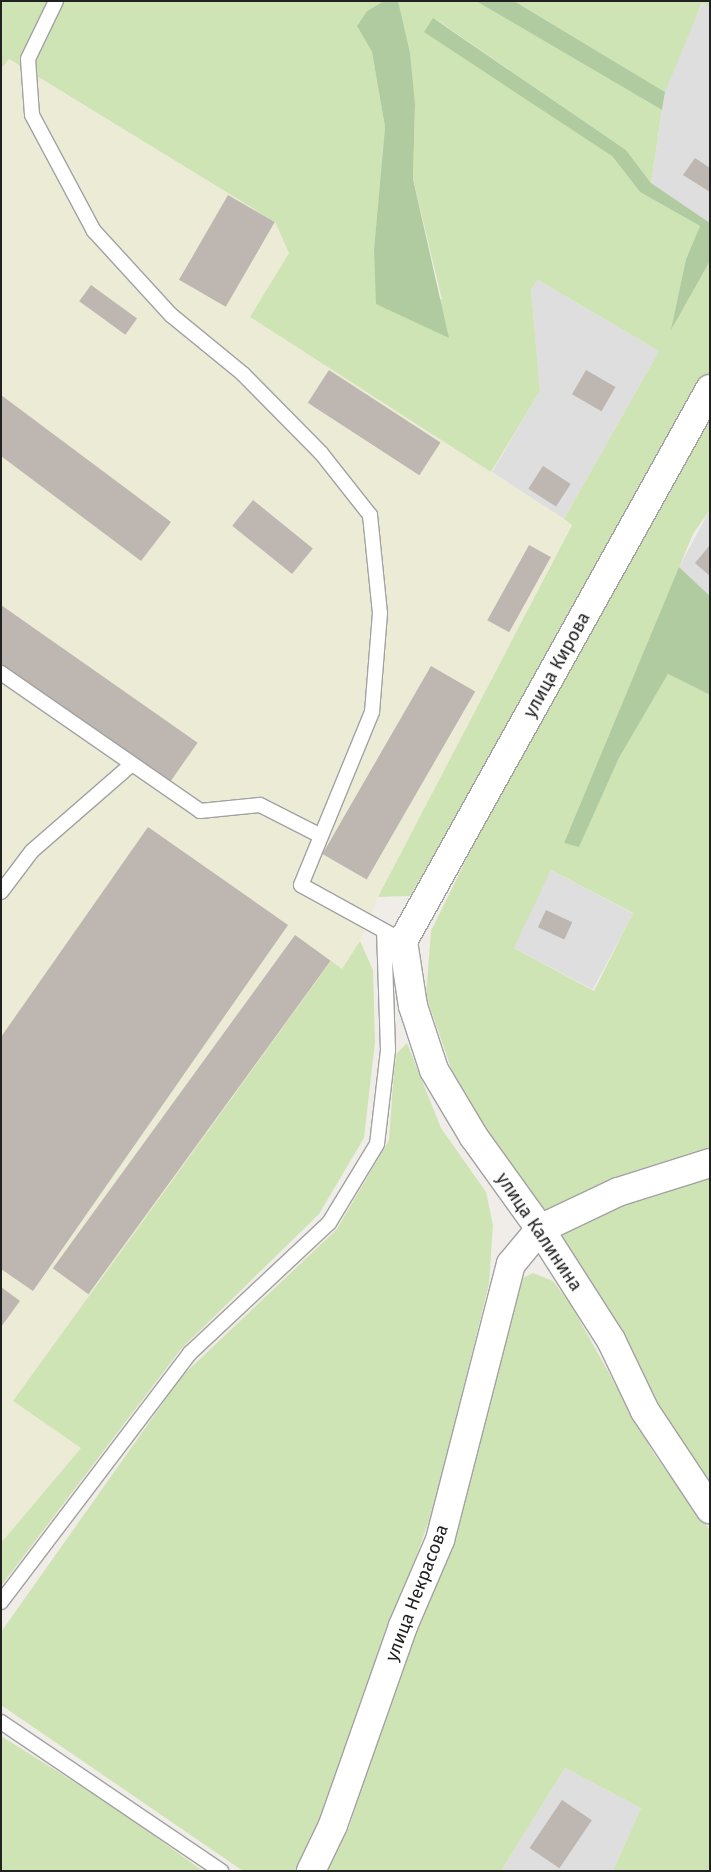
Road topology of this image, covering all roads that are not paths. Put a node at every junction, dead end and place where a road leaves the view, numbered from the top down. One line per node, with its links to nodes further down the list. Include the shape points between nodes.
1 (56, 1): 5 (lane, via 28,59 32,115 94,231 171,315 243,374 321,453 370,515 380,613 372,712)
2 (710, 389): 7 (street, улица Кирова)
3 (1, 673): 4 (lane)
4 (131, 765): 5 (lane, via 200,811 260,805); 6 (lane, via 32,851)
5 (321, 836): 7 (lane, via 301,886)
6 (1, 892)
7 (394, 937): 9 (street, улица Калинина, via 434,1070 474,1137); 11 (lane, via 388,1050 377,1144 328,1223 190,1352)
8 (710, 1163): 9 (street, via 618,1192)
9 (540, 1229): 10 (street, улица Калинина, via 611,1340 645,1411); 14 (street, улица Некрасова, via 511,1264 440,1540 403,1626 333,1825)
10 (710, 1509)
11 (1, 1602)
12 (1, 1722): 13 (lane)
13 (221, 1871)
14 (311, 1871)

